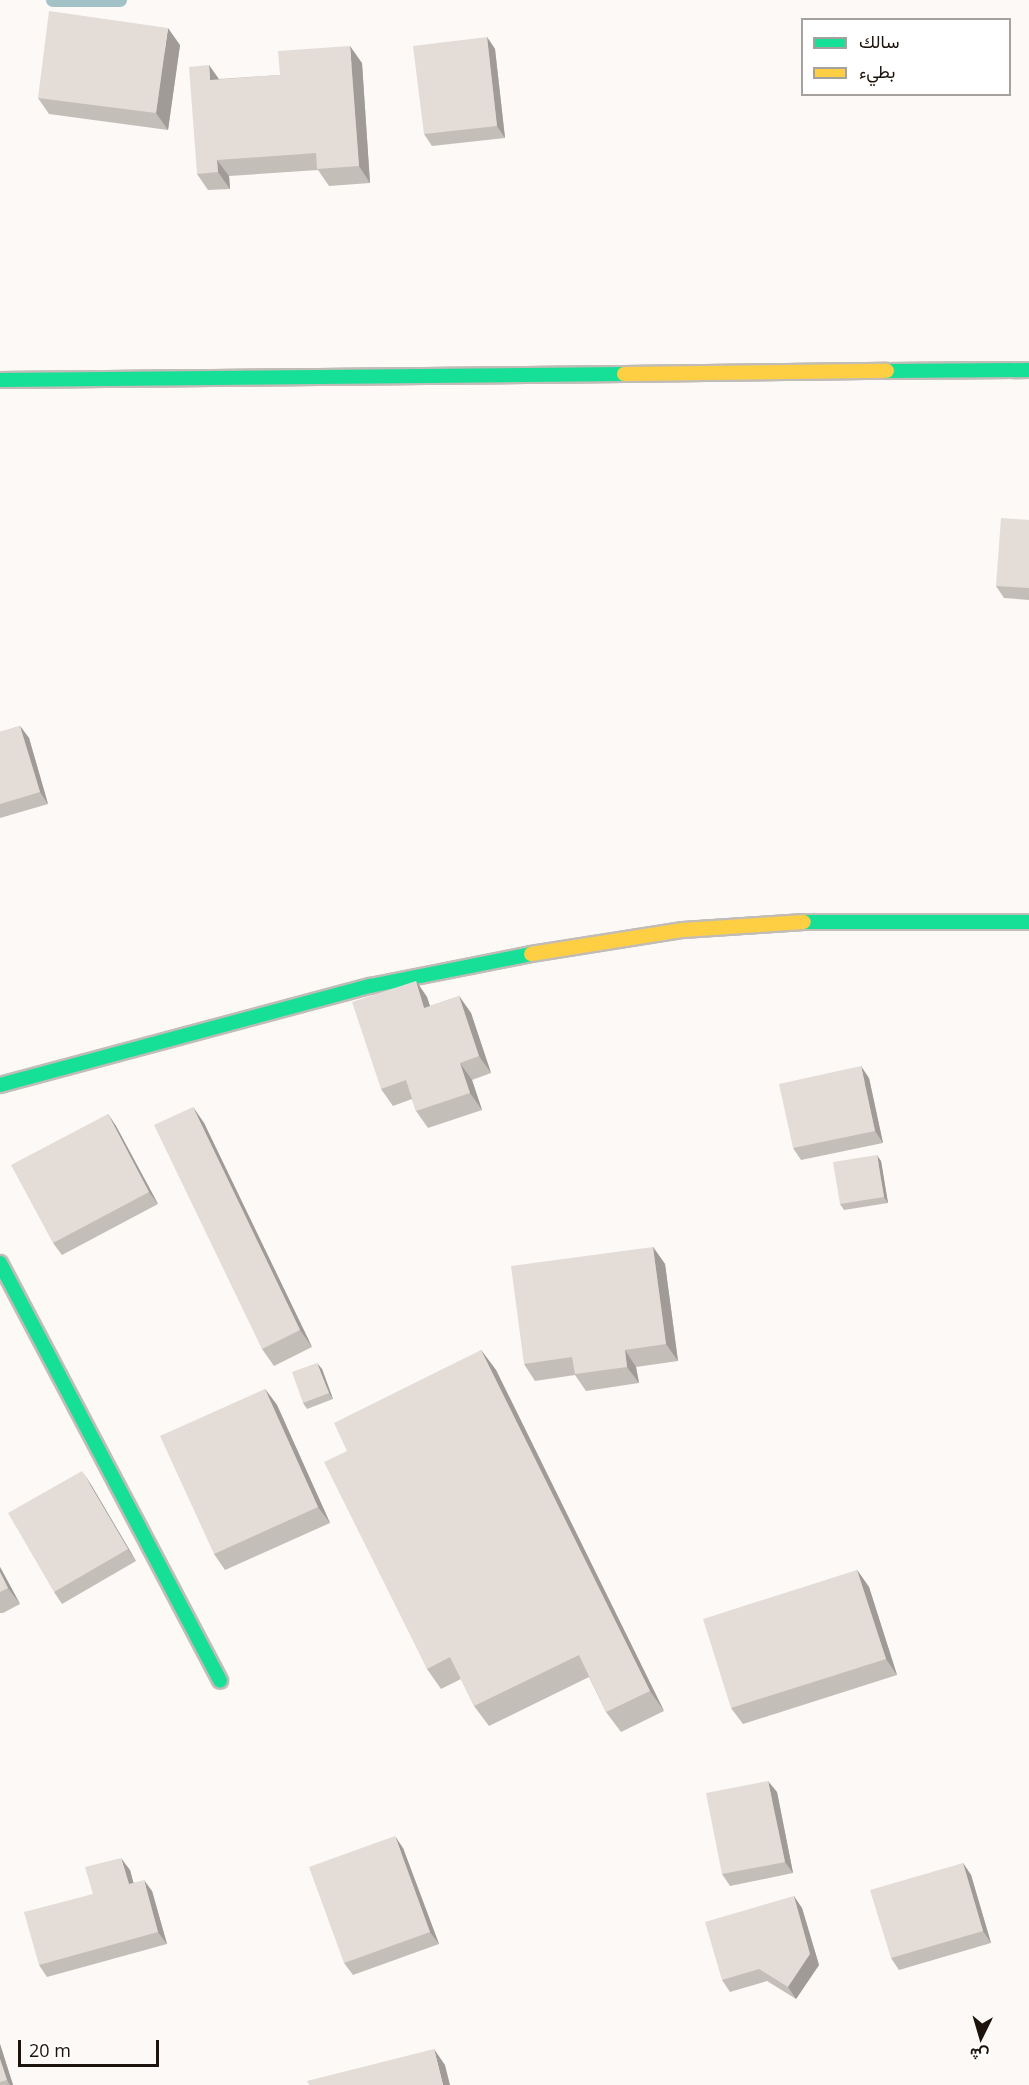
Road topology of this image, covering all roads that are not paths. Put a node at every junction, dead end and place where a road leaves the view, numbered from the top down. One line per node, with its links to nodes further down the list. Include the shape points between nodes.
1 (1029, 370): 2 (street)
2 (0, 380)
3 (1029, 922): 4 (street, via 797,922 683,930 571,946 370,986)
4 (0, 1085)
5 (0, 1263): 6 (street)
6 (220, 1681)

